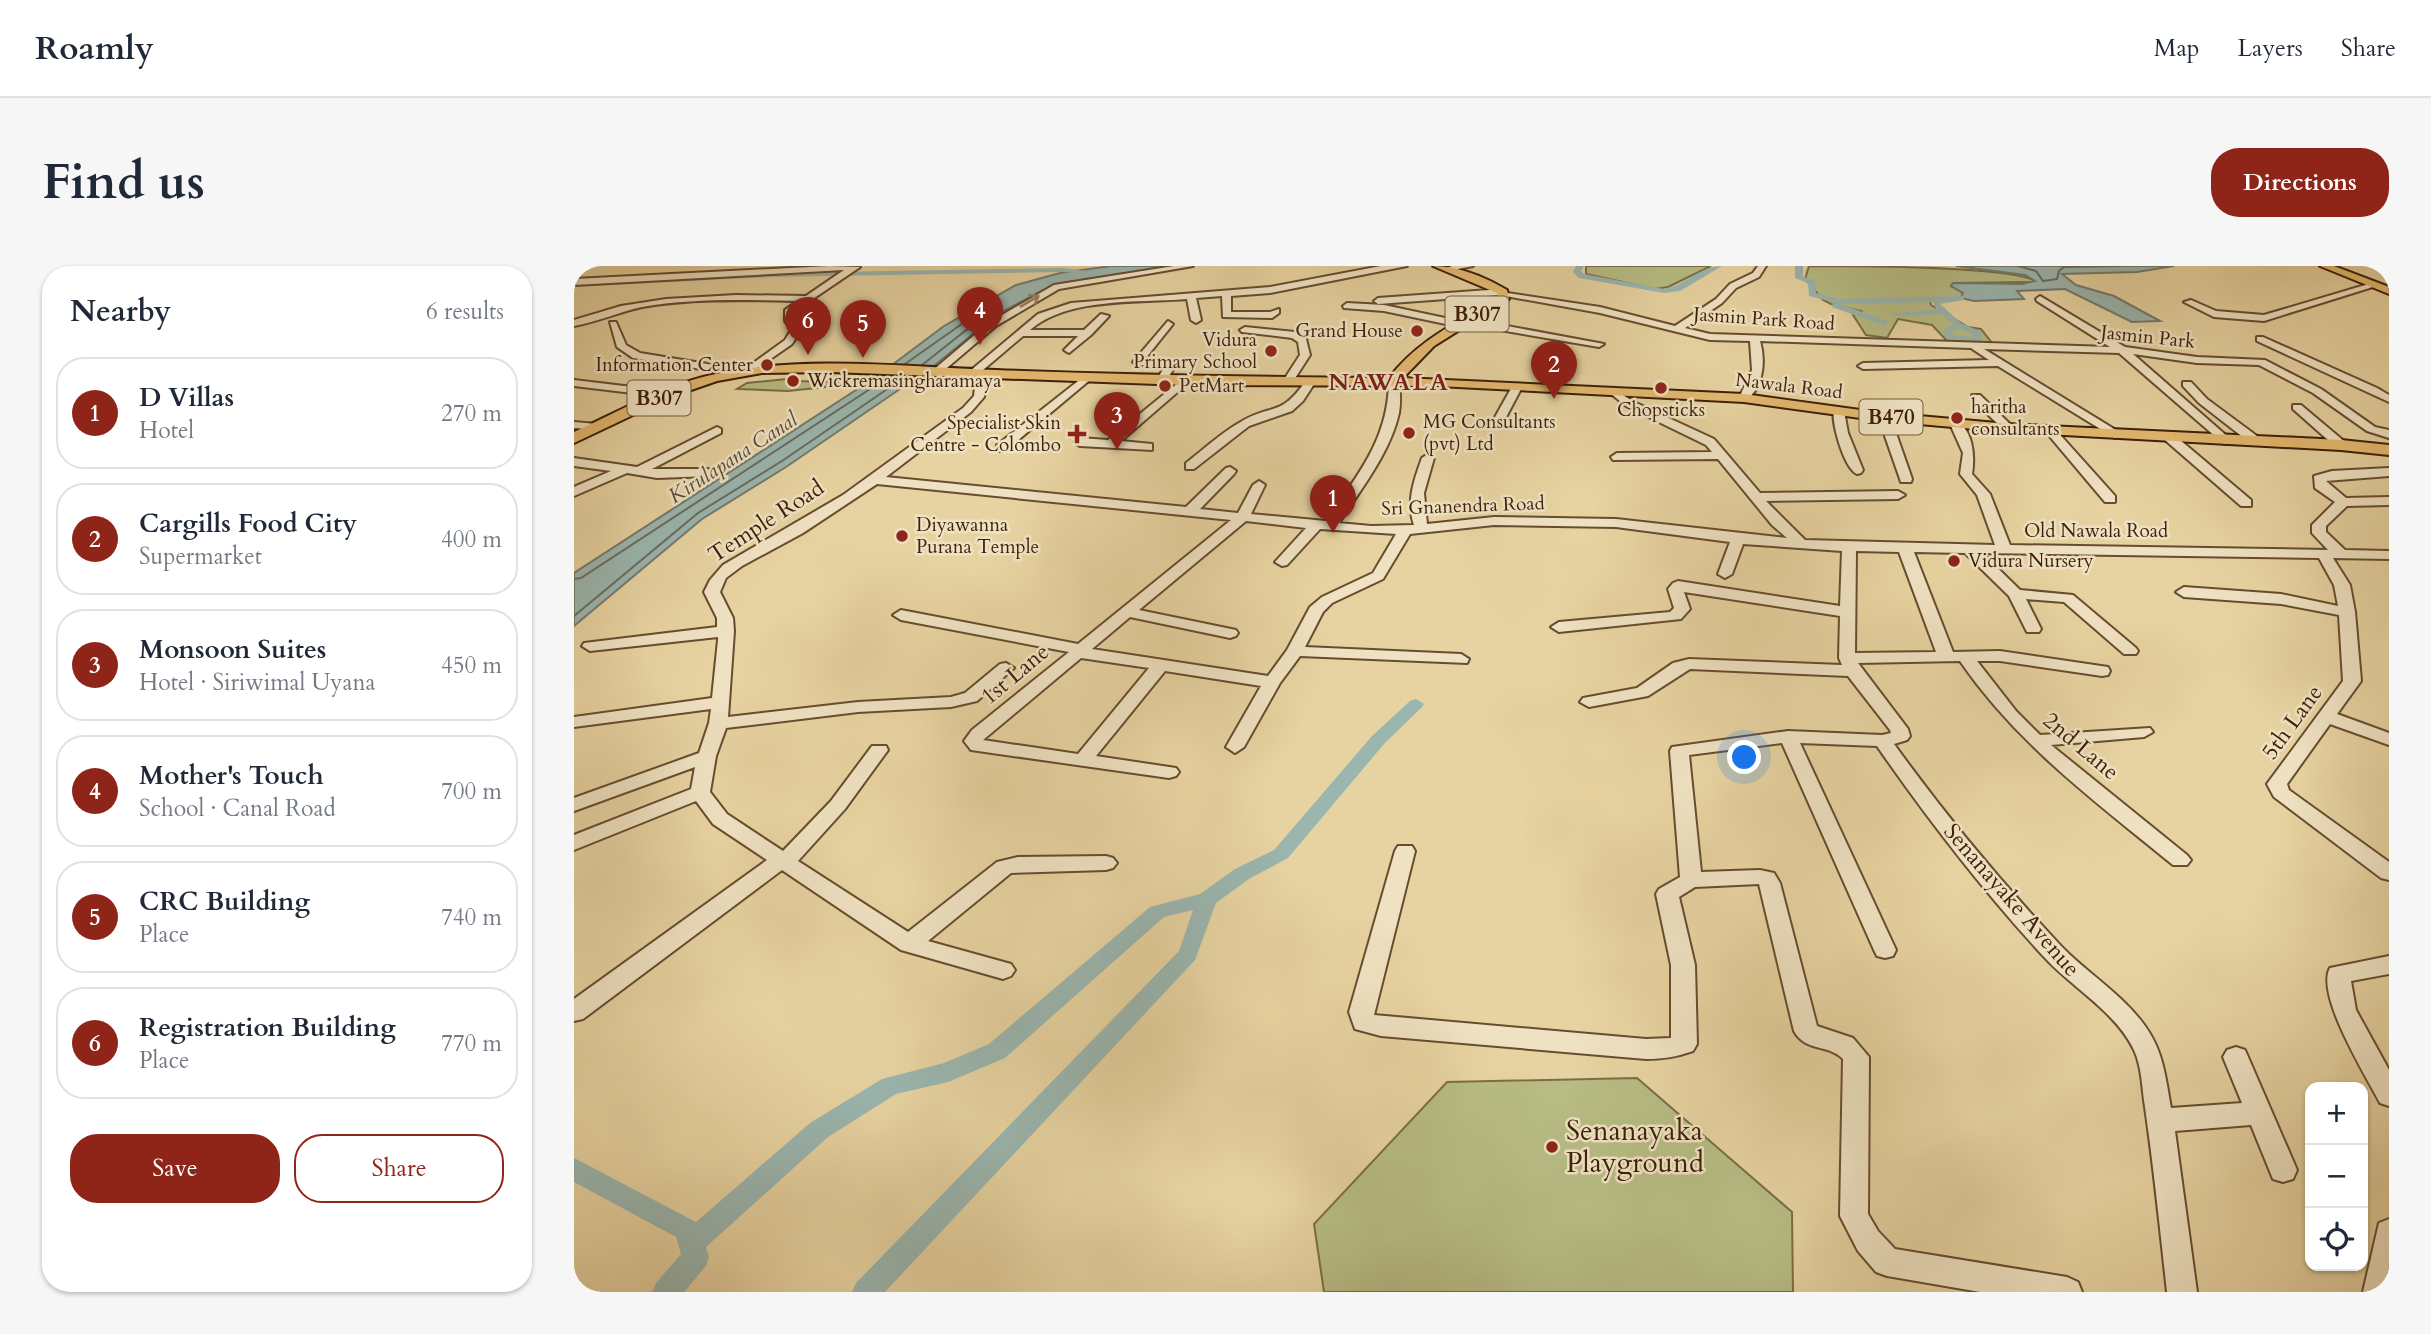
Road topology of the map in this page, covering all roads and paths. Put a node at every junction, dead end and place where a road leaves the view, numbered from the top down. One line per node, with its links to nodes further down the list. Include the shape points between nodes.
1 (664, 266): 13 (street)
2 (708, 266): 12 (street)
3 (1189, 266): 56 (street, one-way to 3, via 993,324 1057,287)
4 (1403, 266): 10 (street)
5 (1469, 266): 9 (street)
6 (1762, 266): 43 (street, via 1756,275 1733,286)
7 (2325, 266): 22 (main road)
8 (855, 267): 12 (street); 16 (street)
9 (1443, 268): 28 (main road, B307)
10 (1373, 269): 14 (street); 27 (street, via 1270,290)
11 (628, 270): 15 (street)
12 (692, 276): 13 (street)
13 (643, 279): 15 (street)
14 (1382, 279)
15 (610, 280): 18 (street)
16 (835, 280): 20 (street); 30 (street)
17 (574, 282): 18 (street)
18 (597, 282): 25 (street)
19 (768, 282): 23 (street)
20 (807, 282)
21 (1143, 282): 26 (street)
22 (2375, 285): 24 (main road); 33 (street, via 2264,318 2214,313)
23 (704, 286)
24 (2389, 290)
25 (574, 292)
26 (1124, 292): 29 (street); 44 (street, via 1056,310)
27 (1227, 293): 29 (street); 35 (street, via 1226,315 1272,315)
28 (1503, 293): 32 (street, Jasmin Park Road); 38 (main road, B307, via 1496,303); 43 (street, Jasmin Park Road, via 1600,310)
29 (1191, 296): 37 (street)
30 (805, 298): 39 (street, via 717,298 616,307 597,319); 55 (street, via 790,310 796,330 789,342)
31 (2040, 299): 52 (street)
32 (1378, 301)
33 (2188, 302)
34 (1347, 306): 38 (street)
35 (1276, 311)
36 (1104, 316): 45 (street)
37 (1196, 320)
38 (1462, 322): 48 (street); 60 (main road, B307, via 1422,346)
39 (574, 323)
40 (612, 324): 55 (street, via 622,347 637,356)
41 (1168, 324): 59 (street, via 1138,362 1172,365)
42 (1245, 330): 62 (street, via 1295,335 1303,341 1306,355)
43 (1675, 330): 46 (street, Jasmin Park Road)
44 (1019, 333): 45 (street); 57 (street)
45 (1088, 333): 51 (street)
46 (1754, 339): 49 (street, Jasmin Park Road); 70 (street, via 1760,363)
47 (2260, 339): 71 (street, via 2349,377)
48 (1598, 344)
49 (1974, 347): 50 (street, Jasmin Park Road); 53 (street)
50 (2025, 348): 52 (street, Jasmin Park)
51 (1069, 350)
52 (2122, 350): 83 (street, Jasmin Park, via 2268,364 2371,429); 86 (street)
53 (2001, 363): 54 (street); 82 (street)
54 (1863, 366)
55 (743, 371): 56 (main road, B307); 68 (main road, B307)
56 (936, 371): 57 (main road, B307)
57 (978, 373): 58 (main road, B307); 105 (street, Temple Road, via 979,397 967,410)
58 (1087, 377): 59 (main road, B307); 92 (street)
59 (1161, 380): 61 (main road, B307)
60 (1394, 380): 63 (main road, B307); 66 (main road, Nawala Road / B470); 116 (street, via 1389,426 1356,486)
61 (1184, 381): 62 (main road, B307); 89 (street)
62 (1287, 381): 63 (main road, B307)
63 (1311, 381): 98 (street, via 1288,409 1245,424)
64 (574, 383): 68 (street)
65 (2188, 384): 88 (street)
66 (1517, 387): 67 (main road, Nawala Road / B470); 75 (street)
67 (1615, 393): 70 (main road, Nawala Road / B470); 94 (street, via 1710,442)
68 (666, 394): 78 (main road, B307)
69 (1976, 397): 79 (street)
70 (1744, 398): 73 (main road, Nawala Road / B470)
71 (2389, 400)
72 (2297, 407): 90 (street)
73 (1838, 411): 74 (main road, Nawala Road / B470); 100 (street)
74 (1884, 416): 76 (main road, Nawala Road / B470); 104 (street)
75 (1500, 419)
76 (1956, 424): 79 (main road, Nawala Road / B470); 124 (street, via 1969,453 1966,474 1983,494)
77 (574, 425): 78 (street)
78 (597, 427): 85 (main road, B307)
79 (2008, 428): 80 (main road, Nawala Road / B470)
80 (2050, 430): 82 (main road, Nawala Road / B470); 110 (street)
81 (717, 431): 99 (street)
82 (2115, 434): 84 (main road, Nawala Road / B470)
83 (2389, 434)
84 (2169, 437): 86 (main road, Nawala Road / B470); 113 (street)
85 (574, 438)
86 (2224, 440): 88 (main road, Nawala Road / B470)
87 (1080, 442): 89 (street)
88 (2257, 442): 90 (main road, Nawala Road / B470)
89 (1111, 444): 91 (street)
90 (2341, 445): 93 (main road, Nawala Road / B470)
91 (1149, 447)
92 (1001, 448)
93 (2389, 450)
94 (1722, 455): 95 (street); 109 (street)
95 (1617, 457)
96 (1428, 458): 117 (street, via 1419,483 1416,515)
97 (574, 462): 99 (street)
98 (1190, 466)
99 (633, 470): 103 (street); 107 (street)
100 (1857, 470)
101 (1230, 471): 114 (street)
102 (2389, 472): 112 (street, via 2319,479 2320,485)
103 (707, 473)
104 (1906, 479)
105 (875, 480): 114 (street, Sri Gnanendra Road); 137 (street, Temple Road, via 715,579 712,592)
106 (1259, 485): 115 (street)
107 (574, 492)
108 (1899, 497): 109 (street)
109 (1758, 499): 120 (street)
110 (2110, 499)
111 (2389, 501): 112 (street)
112 (2343, 502): 125 (street, 5th Lane, via 2319,525)
113 (2246, 503)
114 (1188, 513): 115 (street, Sri Gnanendra Road)
115 (1242, 519): 116 (street, Sri Gnanendra Road); 131 (street, 1st Lane)
116 (1322, 526): 118 (street, Sri Gnanendra Road); 127 (street)
117 (1422, 528): 118 (street, Sri Gnanendra Road); 119 (street, Sri Gnanendra Road, via 1494,521 1616,523)
118 (1405, 530): 141 (street, via 1378,576 1327,600)
119 (1738, 539): 120 (street, Sri Gnanendra Road); 128 (street)
120 (1802, 544): 121 (street, Old Nawala Road)
121 (1849, 547): 122 (street, Old Nawala Road); 132 (street)
122 (1905, 548): 123 (street, Old Nawala Road); 143 (street, 2nd Lane)
123 (1969, 549): 124 (street, Old Nawala Road); 130 (street)
124 (2004, 549): 125 (street, Old Nawala Road)
125 (2330, 552): 126 (street, Old Nawala Road); 133 (street, 5th Lane)
126 (2389, 555)
127 (1282, 562)
128 (1725, 574)
129 (2184, 592): 133 (street, via 2269,598)
130 (2016, 594): 136 (street); 142 (street, via 2067,598)
131 (1126, 612): 138 (street); 140 (street, 1st Lane)
132 (1846, 612): 135 (street, via 1678,586 1682,609 1675,616); 145 (street)
133 (2347, 612): 152 (street, 5th Lane, via 2352,681)
134 (901, 615): 140 (street)
135 (1559, 627)
136 (2033, 629)
137 (726, 631): 139 (street); 150 (street, Temple Road)
138 (1230, 633)
139 (590, 646)
140 (1079, 650): 146 (street); 163 (street, 1st Lane, via 973,741 978,746)
141 (1294, 651): 144 (street); 149 (street)
142 (2130, 651)
143 (1955, 656): 145 (street); 148 (street, via 2000,656); 159 (street, 2nd Lane)
144 (1461, 659)
145 (1850, 664): 151 (street, via 1689,664 1642,692); 158 (street, via 1899,729 1900,736)
146 (1161, 665): 149 (street); 163 (street)
147 (1006, 668): 154 (street, via 971,697 951,702)
148 (2102, 671)
149 (1272, 682): 160 (street)
150 (722, 702): 153 (street); 154 (street, Temple Road)
151 (1589, 702)
152 (2326, 716): 157 (street); 172 (street, 5th Lane, via 2277,784 2281,793)
153 (574, 722)
154 (718, 723): 162 (street, Temple Road)
155 (2144, 732): 159 (street)
156 (1788, 737): 158 (street); 173 (street, via 1679,751); 175 (street)
157 (2389, 739)
158 (1883, 741): 182 (street, Senanayake Avenue, via 2015,909 2137,1035 2147,1052)
159 (2036, 741): 169 (street, 2nd Lane)
160 (1235, 747)
161 (879, 750): 170 (street, via 838,805)
162 (707, 756): 165 (street, Temple Road); 166 (street)
163 (1084, 759): 164 (street, 1st Lane)
164 (1169, 772)
165 (699, 792): 167 (street); 170 (street, via 720,819)
166 (574, 806)
167 (574, 843)
168 (1405, 851): 173 (street, via 1361,1012 1364,1022 1381,1026 1646,1049 1684,1044 1683,965 1667,894)
169 (2180, 860)
170 (784, 861): 174 (street); 178 (street)
171 (1107, 863): 174 (street, via 1004,867)
172 (2389, 873)
173 (1691, 880): 185 (street, via 1766,878 1806,1031 1817,1040 1850,1047 1856,1057 1854,1216 1868,1241 1887,1262)
174 (909, 944): 177 (street)
175 (1885, 950)
176 (2387, 967): 180 (street, via 2338,974 2344,1010)
177 (1003, 970)
178 (574, 1012)
179 (2236, 1057): 181 (street)
180 (2389, 1095)
181 (2259, 1113): 182 (street); 183 (street)
182 (2160, 1119): 186 (street)
183 (2283, 1170)
184 (2389, 1233): 187 (street)
185 (2057, 1291)
186 (2182, 1292)
187 (2378, 1292)

